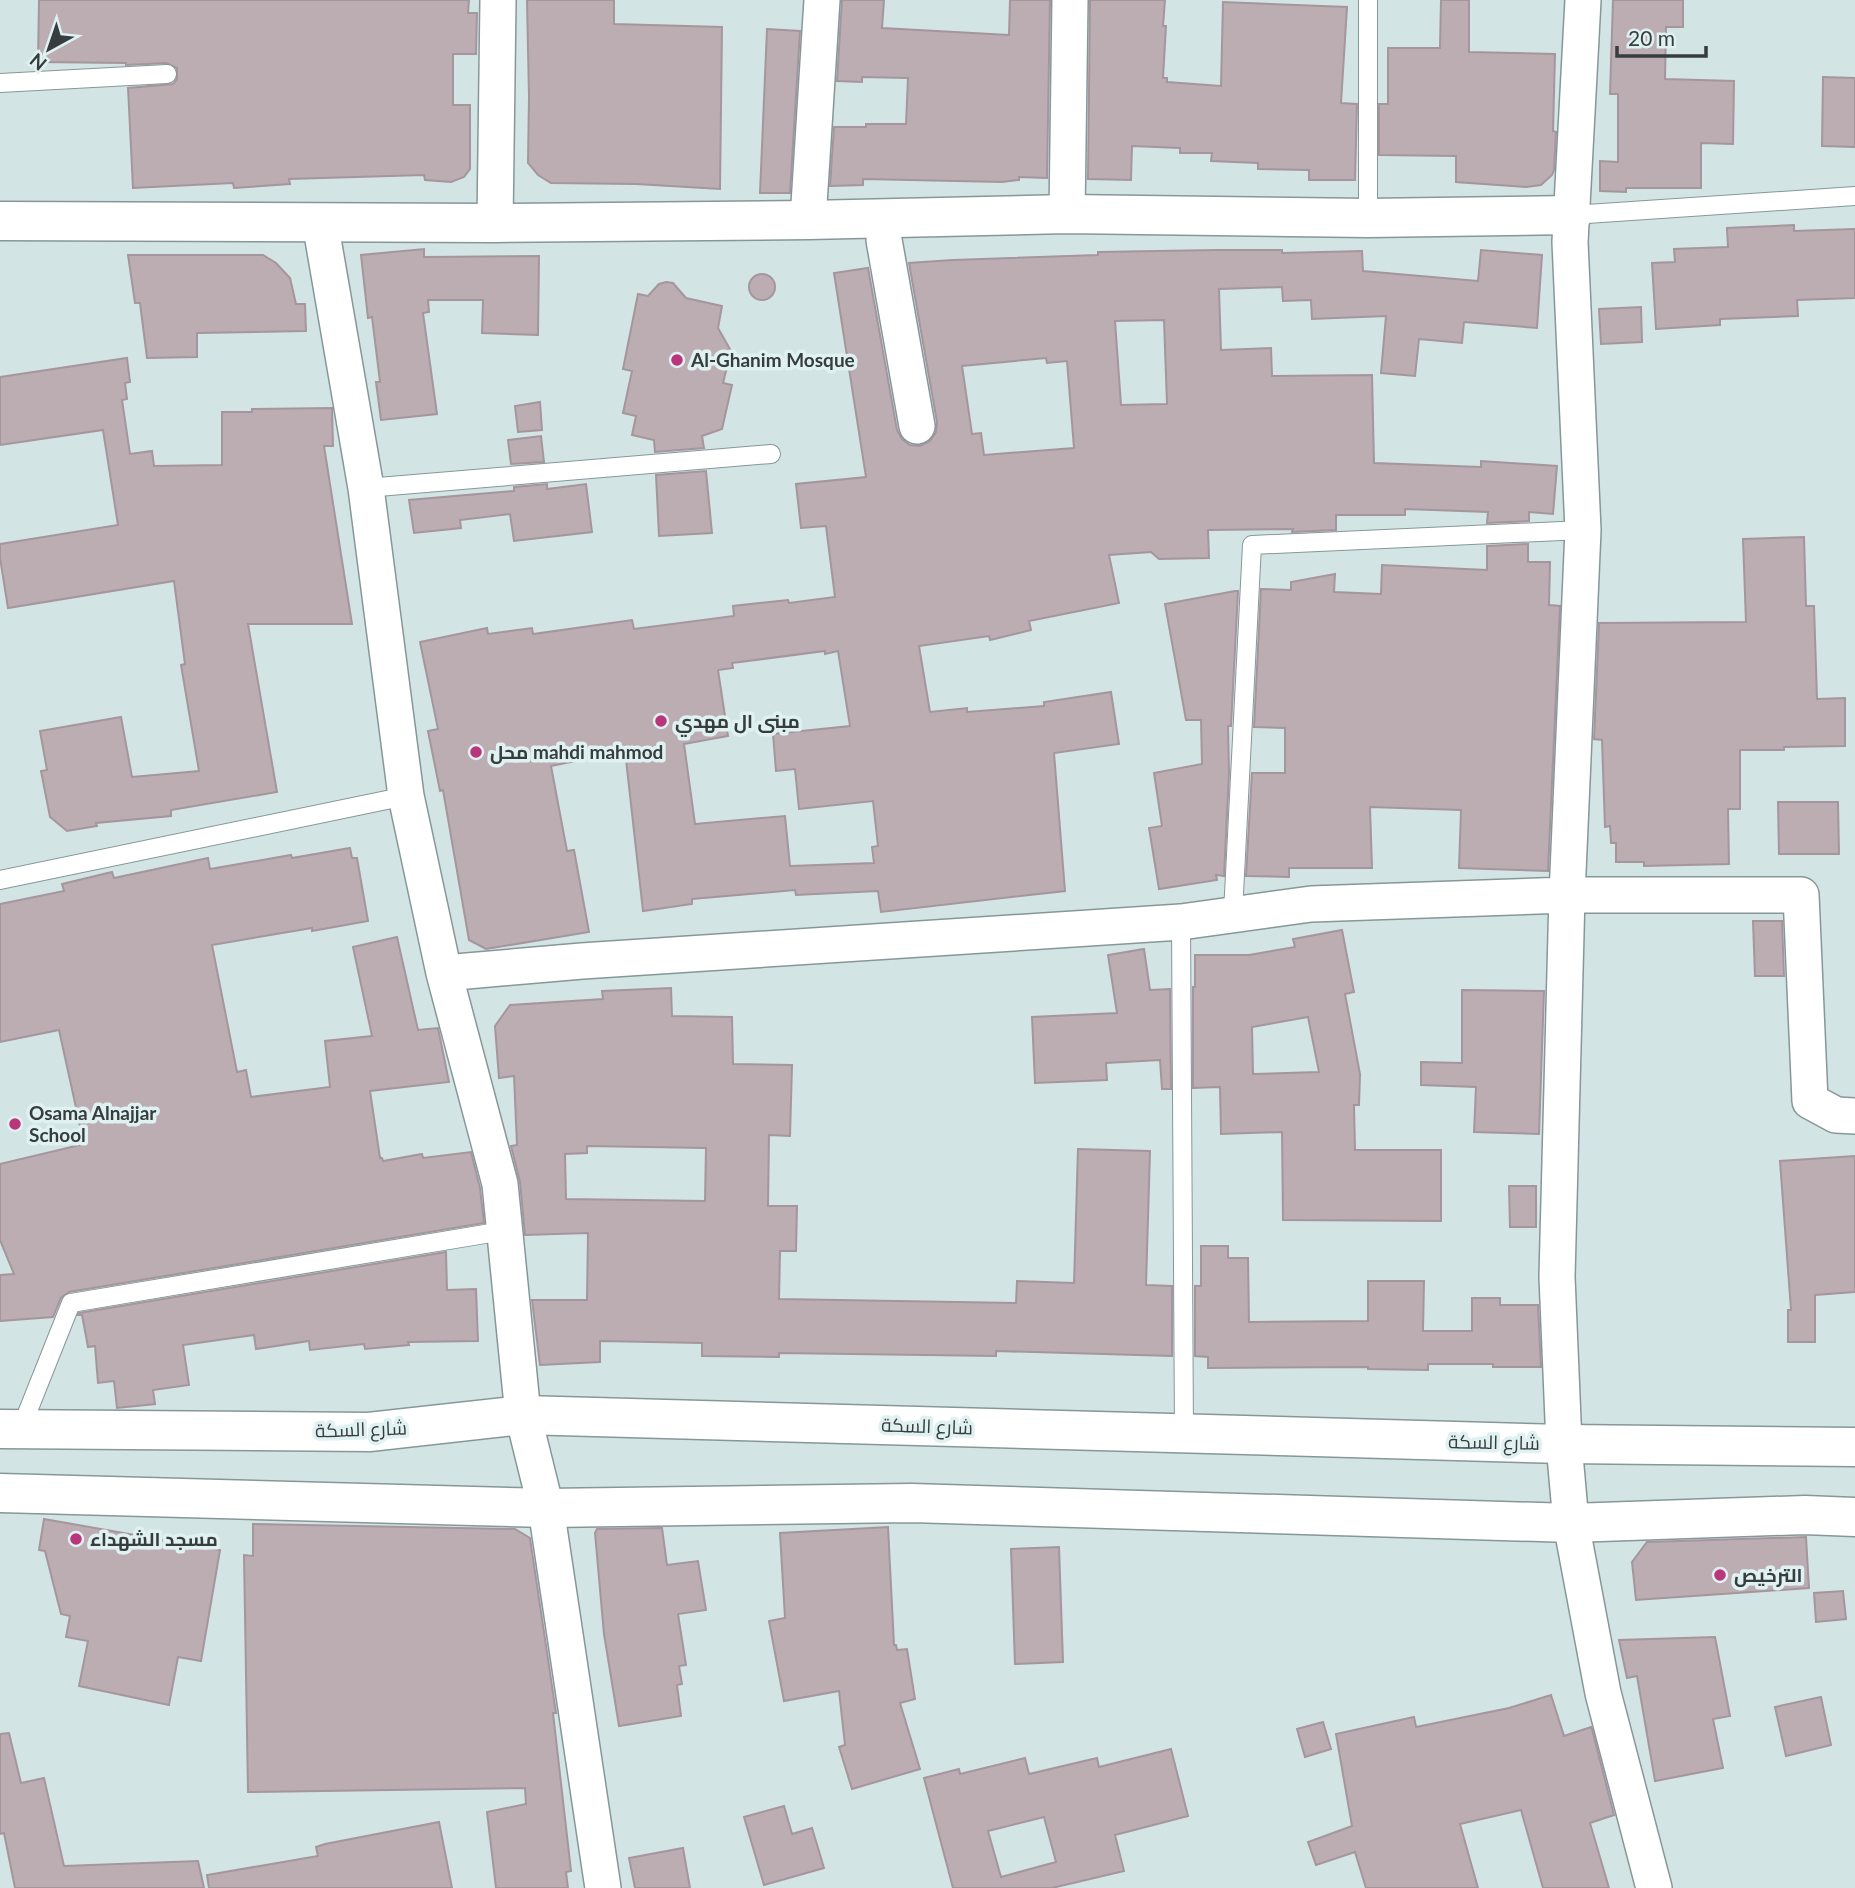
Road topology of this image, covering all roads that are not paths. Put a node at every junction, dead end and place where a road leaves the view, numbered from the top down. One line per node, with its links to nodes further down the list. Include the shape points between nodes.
1 (498, 0): 13 (street)
2 (822, 0): 11 (street)
3 (1070, 0): 9 (street)
4 (1368, 0): 10 (lane)
5 (1583, 0): 14 (street)
6 (167, 74): 7 (lane)
7 (0, 83)
8 (1855, 196): 14 (lane)
9 (1067, 214): 10 (main road); 11 (main road)
10 (1368, 218): 14 (main road)
11 (808, 220): 13 (main road)
12 (0, 221): 15 (main road)
13 (495, 223): 15 (main road)
14 (1571, 228): 16 (main road); 21 (street)
15 (322, 234): 16 (main road, via 413,239); 17 (main road, via 263,241); 20 (street)
16 (884, 240): 18 (street)
17 (0, 242)
18 (916, 426)
19 (771, 454): 20 (lane)
20 (366, 488): 22 (street)
21 (1583, 530): 24 (street); 25 (lane, via 1252,545)
22 (406, 796): 23 (lane); 27 (street)
23 (0, 880)
24 (1567, 895): 25 (street, via 1311,904); 28 (street, via 1801,895 1810,1101 1836,1115); 33 (street, via 1557,1277)
25 (1233, 914): 26 (street)
26 (1181, 922): 27 (street); 32 (lane)
27 (444, 973): 29 (street, via 500,1184)
28 (1855, 1116)
29 (503, 1231): 30 (street); 31 (lane, via 71,1303)
30 (523, 1416): 31 (main road, شارع السكة, via 369,1432); 32 (main road, شارع السكة); 36 (street)
31 (10, 1430)
32 (1184, 1434): 33 (main road, شارع السكة)
33 (1564, 1444): 34 (main road, شارع السكة); 38 (street)
34 (1855, 1447)
35 (0, 1493): 36 (main road)
36 (546, 1508): 38 (main road, via 911,1503); 39 (street)
37 (1855, 1517): 38 (main road)
38 (1571, 1523): 40 (street, via 1603,1693)
39 (603, 1888)
40 (1654, 1888)

